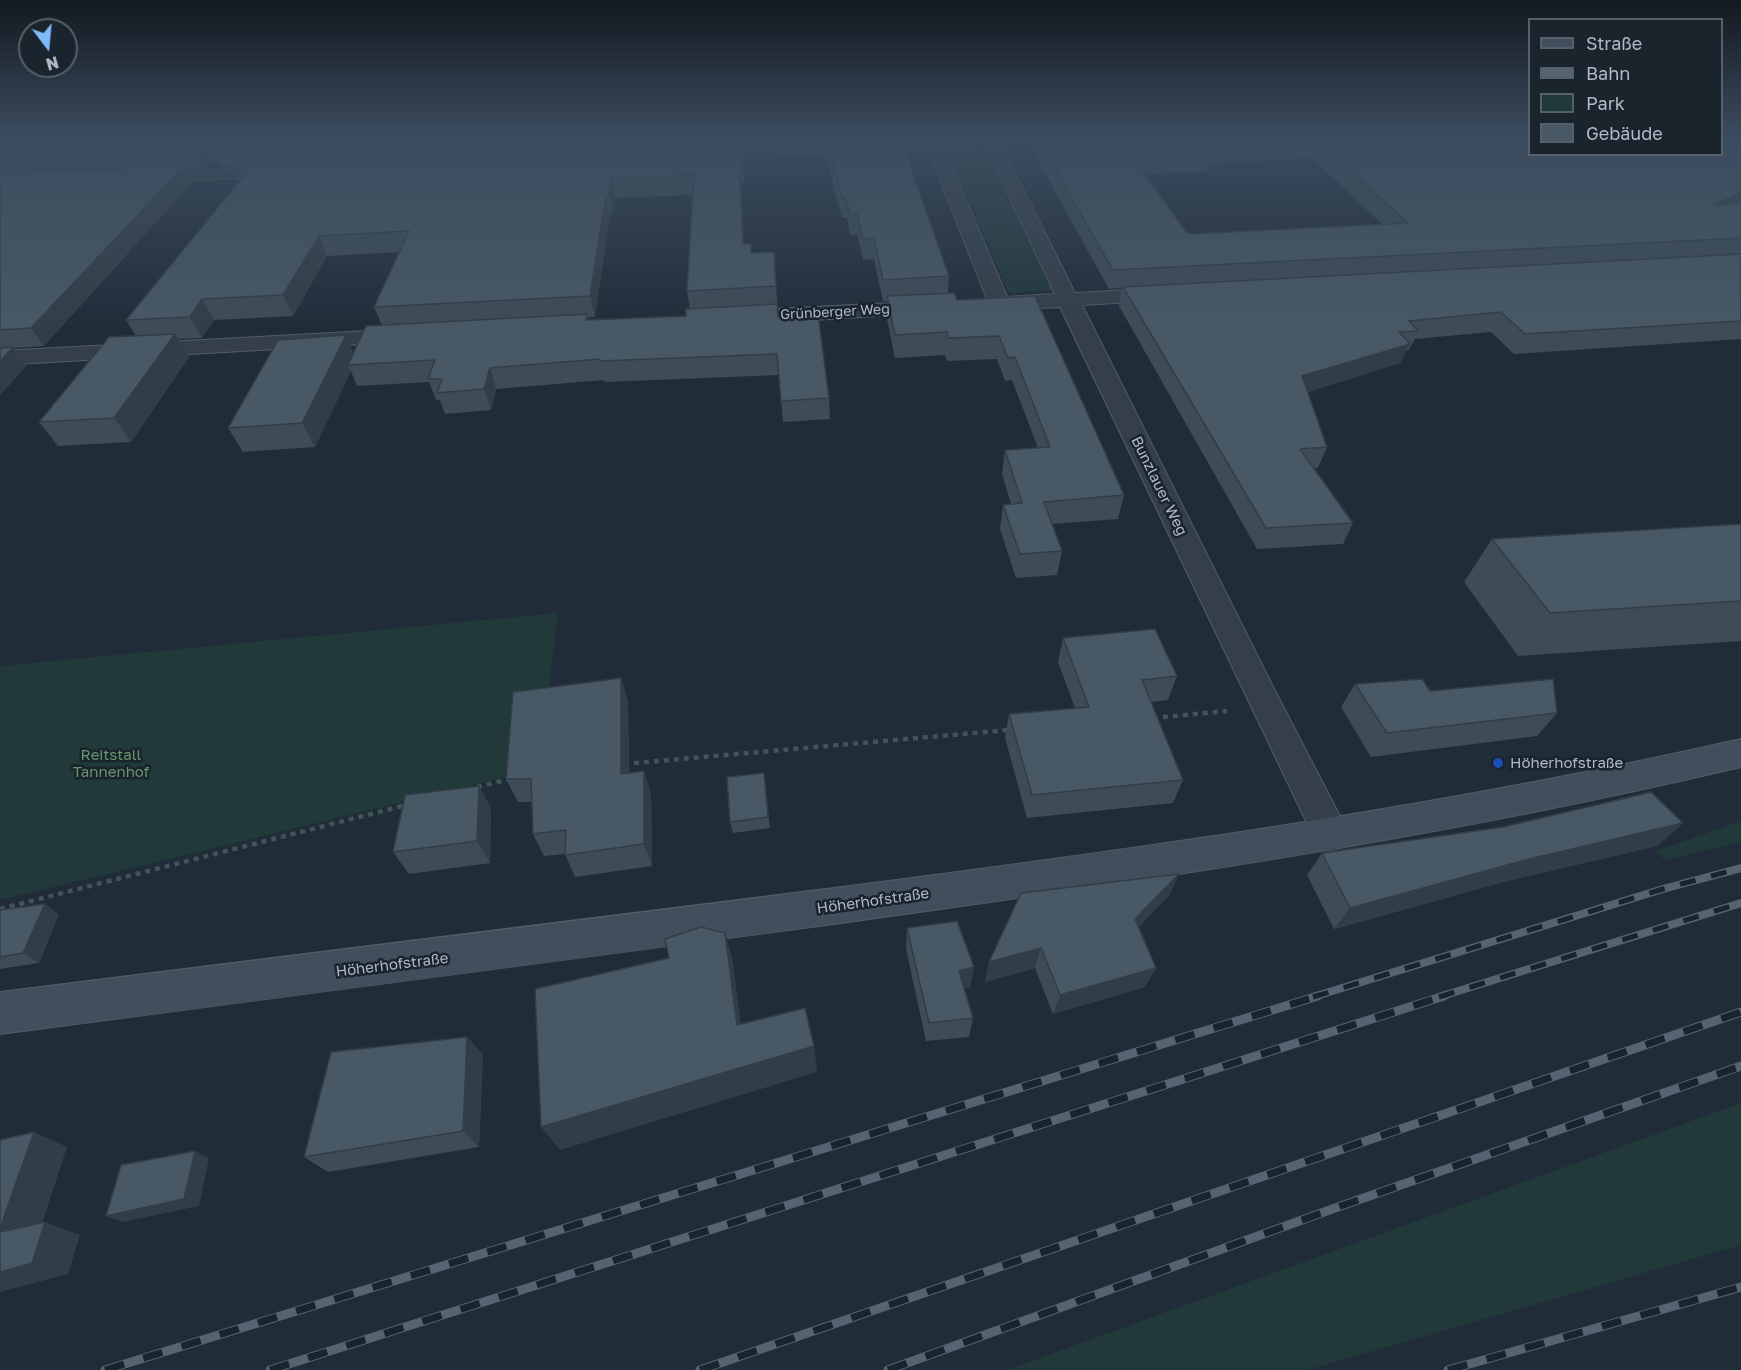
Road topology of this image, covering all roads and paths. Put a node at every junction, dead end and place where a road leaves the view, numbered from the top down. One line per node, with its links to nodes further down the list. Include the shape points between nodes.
1 (957, 201): 5 (street)
2 (1020, 201): 4 (street, Bunzlauer Weg)
3 (1187, 293): 4 (street)
4 (1069, 300): 5 (street); 11 (street, Bunzlauer Weg)
5 (999, 303): 6 (street)
6 (975, 305)
7 (951, 306): 8 (street, Grünberger Weg)
8 (714, 319)
9 (428, 335): 10 (street)
10 (0, 358)
11 (1266, 708): 12 (path); 19 (street, Bunzlauer Weg)
12 (1147, 718)
13 (1016, 730): 15 (path)
14 (1741, 753): 19 (street, Höherhofstraße, via 1533,800)
15 (622, 764)
16 (516, 777): 17 (path)
17 (471, 789)
18 (413, 803): 20 (path)
19 (1331, 835): 21 (street, Höherhofstraße, via 1131,866 494,952)
20 (0, 909)
21 (0, 1013)

